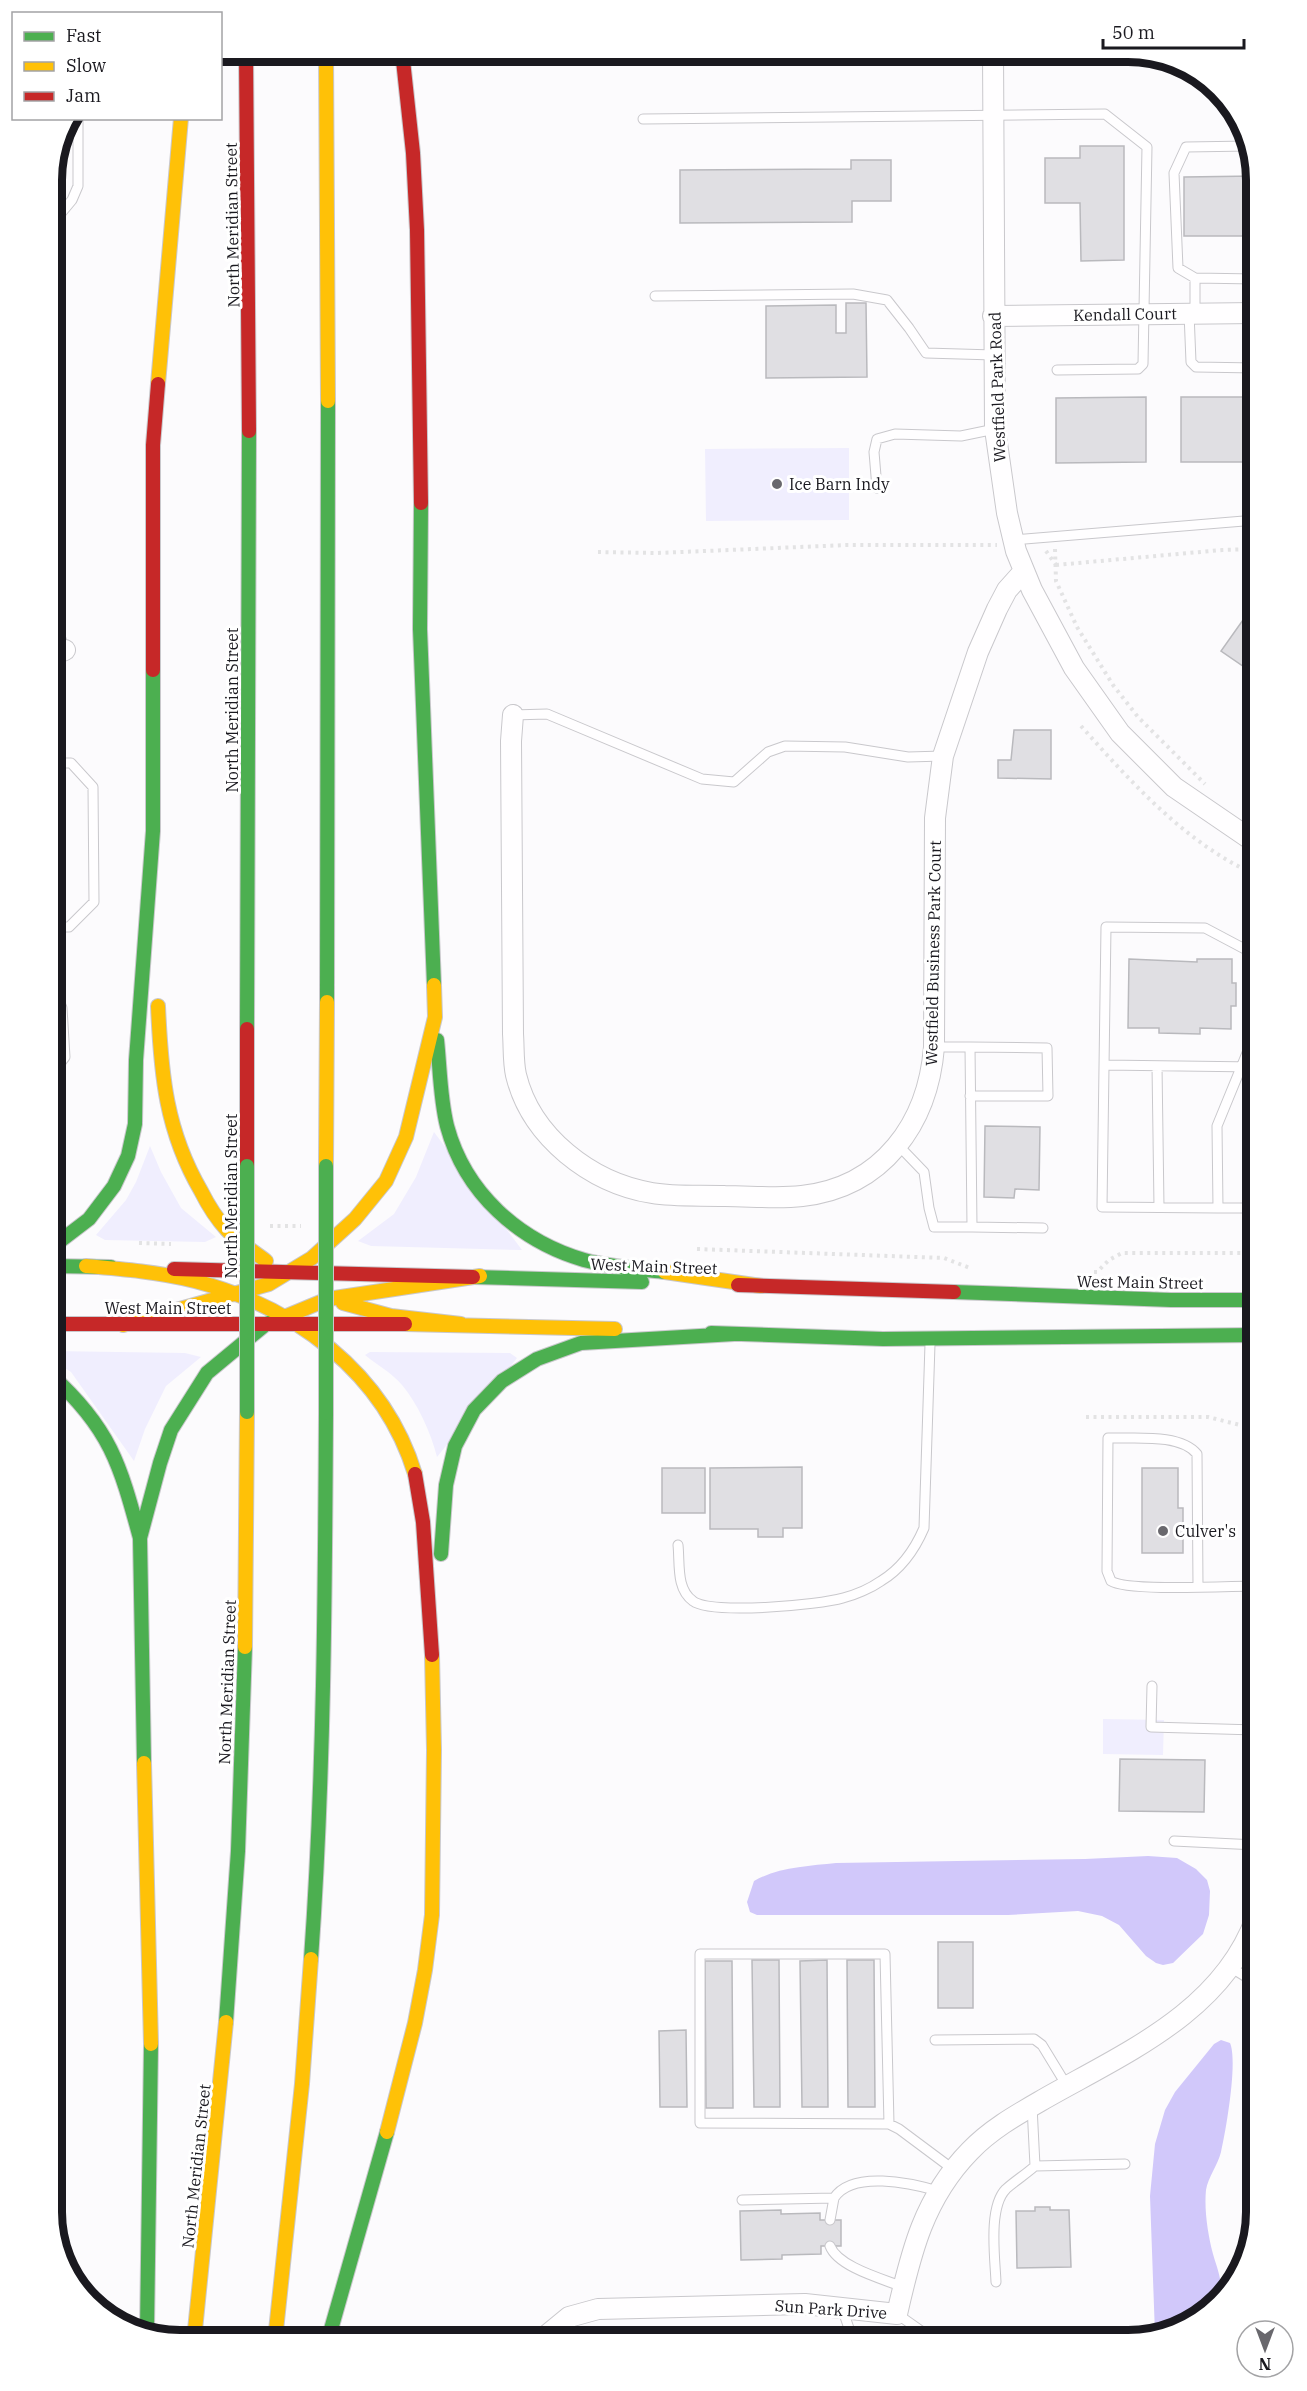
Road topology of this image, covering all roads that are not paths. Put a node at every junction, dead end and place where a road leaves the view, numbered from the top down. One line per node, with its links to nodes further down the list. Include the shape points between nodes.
1 (246, 62): 99 (main road, North Meridian Street, bridge, via 245,1666 235,1892)
2 (326, 62): 100 (main road, bridge, via 329,498 324,1683 316,1890 302,2084)
3 (403, 62): 34 (main road, via 417,230 420,629)
4 (993, 62): 5 (street, Westfield Park Road)
5 (992, 115): 6 (lane); 14 (lane, via 1105,114 1147,147); 17 (street, Westfield Park Road)
6 (643, 119)
7 (78, 120): 10 (lane, via 78,186)
8 (181, 120): 30 (main road, via 153,445 153,831)
9 (1240, 146): 11 (lane, via 1186,147 1174,173 1178,268)
10 (62, 212)
11 (1195, 278): 12 (lane); 15 (lane)
12 (1246, 279)
13 (655, 296): 18 (lane, via 853,294 887,300 926,353)
14 (1144, 313): 15 (street, Kendall Court); 17 (street, Kendall Court); 20 (lane, via 1143,364 1138,369)
15 (1192, 313): 16 (street, Kendall Court); 19 (lane, via 1191,362 1196,367)
16 (1246, 313)
17 (993, 316): 18 (street, Westfield Park Road)
18 (994, 355): 21 (street, Westfield Park Road)
19 (1246, 368)
20 (1057, 370)
21 (995, 429): 22 (lane, via 961,436 896,434 878,439 874,452); 24 (street, Westfield Park Road)
22 (877, 488)
23 (1246, 521): 24 (lane)
24 (1014, 543): 25 (street, Westfield Park Road)
25 (1024, 571): 27 (street, Westfield Business Park Court, via 1007,590 978,652); 29 (street, Westfield Park Road, via 1074,668 1120,733 1174,788)
26 (513, 715): 27 (lane, via 548,714 702,779 721,782 734,782 768,752 784,746 845,747 908,757); 44 (street, Westfield Business Park Court, via 515,1074 527,1106 544,1129 586,1170 619,1186 654,1194 803,1196 839,1187 868,1172)
27 (943, 756): 35 (street, Westfield Business Park Court, via 935,818)
28 (62, 763): 31 (lane, via 70,763 93,788 94,902 69,927)
29 (1246, 836)
30 (148, 918): 50 (main road, via 136,1060 135,1124 128,1156 103,1203); 53 (main road, via 157,986 162,1081 178,1150 229,1232)
31 (62, 927)
32 (1246, 950): 39 (lane, via 1204,928 1106,927)
33 (62, 1008): 38 (lane)
34 (435, 1017): 53 (main road, via 406,1137 386,1181 355,1219 312,1258); 55 (main road, via 450,1136 483,1195 525,1235 564,1254 607,1265)
35 (934, 1047): 36 (lane); 44 (street, Westfield Business Park Court, via 932,1072 920,1108)
36 (970, 1047): 43 (lane); 43 (lane, via 1047,1048 1048,1096)
37 (1246, 1056): 41 (lane)
38 (62, 1060)
39 (1104, 1065): 40 (lane); 45 (lane, via 1102,1207)
40 (1157, 1066): 41 (lane); 45 (lane)
41 (1242, 1066): 42 (lane); 46 (lane, via 1217,1126)
42 (1246, 1066)
43 (970, 1096): 48 (lane)
44 (899, 1146): 48 (lane, via 924,1172 934,1227)
45 (1159, 1207): 46 (lane)
46 (1218, 1208): 47 (lane)
47 (1246, 1208)
48 (972, 1227): 49 (lane)
49 (1043, 1228)
50 (62, 1240)
51 (62, 1266): 52 (main road, West Main Street)
52 (86, 1266): 53 (main road, West Main Street); 56 (main road, via 154,1273)
53 (287, 1273): 54 (main road, West Main Street); 56 (main road); 57 (main road)
54 (480, 1276): 55 (main road, West Main Street); 57 (main road)
55 (761, 1286): 58 (main road, West Main Street)
56 (238, 1294): 59 (main road); 64 (main road)
57 (328, 1299): 59 (main road); 63 (main road, via 391,1316)
58 (1246, 1300)
59 (285, 1315): 60 (main road); 62 (main road)
60 (298, 1323): 62 (main road, West Main Street); 63 (main road, West Main Street); 73 (main road, via 356,1368 383,1402 411,1459 421,1508)
61 (62, 1324): 64 (main road, West Main Street)
62 (266, 1324): 64 (main road, West Main Street); 69 (main road, via 207,1373 188,1401 171,1430)
63 (461, 1324): 65 (main road, West Main Street)
64 (123, 1325)
65 (734, 1334): 67 (main road, West Main Street); 73 (main road, via 577,1344 547,1353 491,1389 454,1447)
66 (1246, 1335): 67 (main road, West Main Street)
67 (930, 1338): 70 (lane, via 924,1528 914,1551 882,1581 844,1598 808,1604 702,1607 681,1587)
68 (62, 1385): 69 (main road, via 100,1425 111,1445)
69 (140, 1538): 98 (main road, via 151,2011)
70 (678, 1545)
71 (1198, 1586): 71 (lane, via 1197,1454 1192,1447 1176,1440 1108,1438 1109,1578 1126,1587); 72 (lane)
72 (1246, 1586)
73 (432, 1643): 101 (main road, via 432,1916 427,1972 406,2064)
74 (1152, 1686): 75 (lane, via 1151,1727)
75 (1246, 1730)
76 (1174, 1841): 77 (lane)
77 (1246, 1845)
78 (1246, 1939): 79 (street, Sun Park Drive)
79 (1230, 1967): 80 (lane); 82 (street, Sun Park Drive, via 1208,1995 1158,2034)
80 (1246, 1977)
81 (935, 2040): 82 (lane, via 1034,2039 1042,2045)
82 (1067, 2086): 83 (street, Sun Park Drive)
83 (1032, 2106): 86 (lane); 87 (street, Sun Park Drive, via 1001,2124 970,2150)
84 (888, 2124): 84 (lane, via 700,2123 699,1954 885,1954); 87 (lane)
85 (1125, 2164): 86 (lane)
86 (1035, 2166): 93 (lane, via 1006,2189 998,2203)
87 (954, 2170): 88 (street, Sun Park Drive)
88 (938, 2191): 89 (lane, via 909,2183 855,2183 846,2185); 94 (street, Sun Park Drive, via 915,2239)
89 (834, 2198): 90 (lane); 91 (lane)
90 (742, 2200)
91 (830, 2220)
92 (830, 2246): 94 (lane, via 833,2254 846,2264)
93 (996, 2282)
94 (903, 2287): 96 (street, Sun Park Drive)
95 (842, 2308): 96 (street, Sun Park Drive); 97 (street, Sun Park Drive, via 805,2304 598,2309); 104 (lane)
96 (897, 2313): 105 (lane)
97 (569, 2317): 102 (street, Sun Park Drive); 103 (lane)
98 (147, 2324)
99 (195, 2329)
100 (276, 2329)
101 (331, 2329)
102 (554, 2329)
103 (571, 2329)
104 (849, 2330)
105 (920, 2330)

